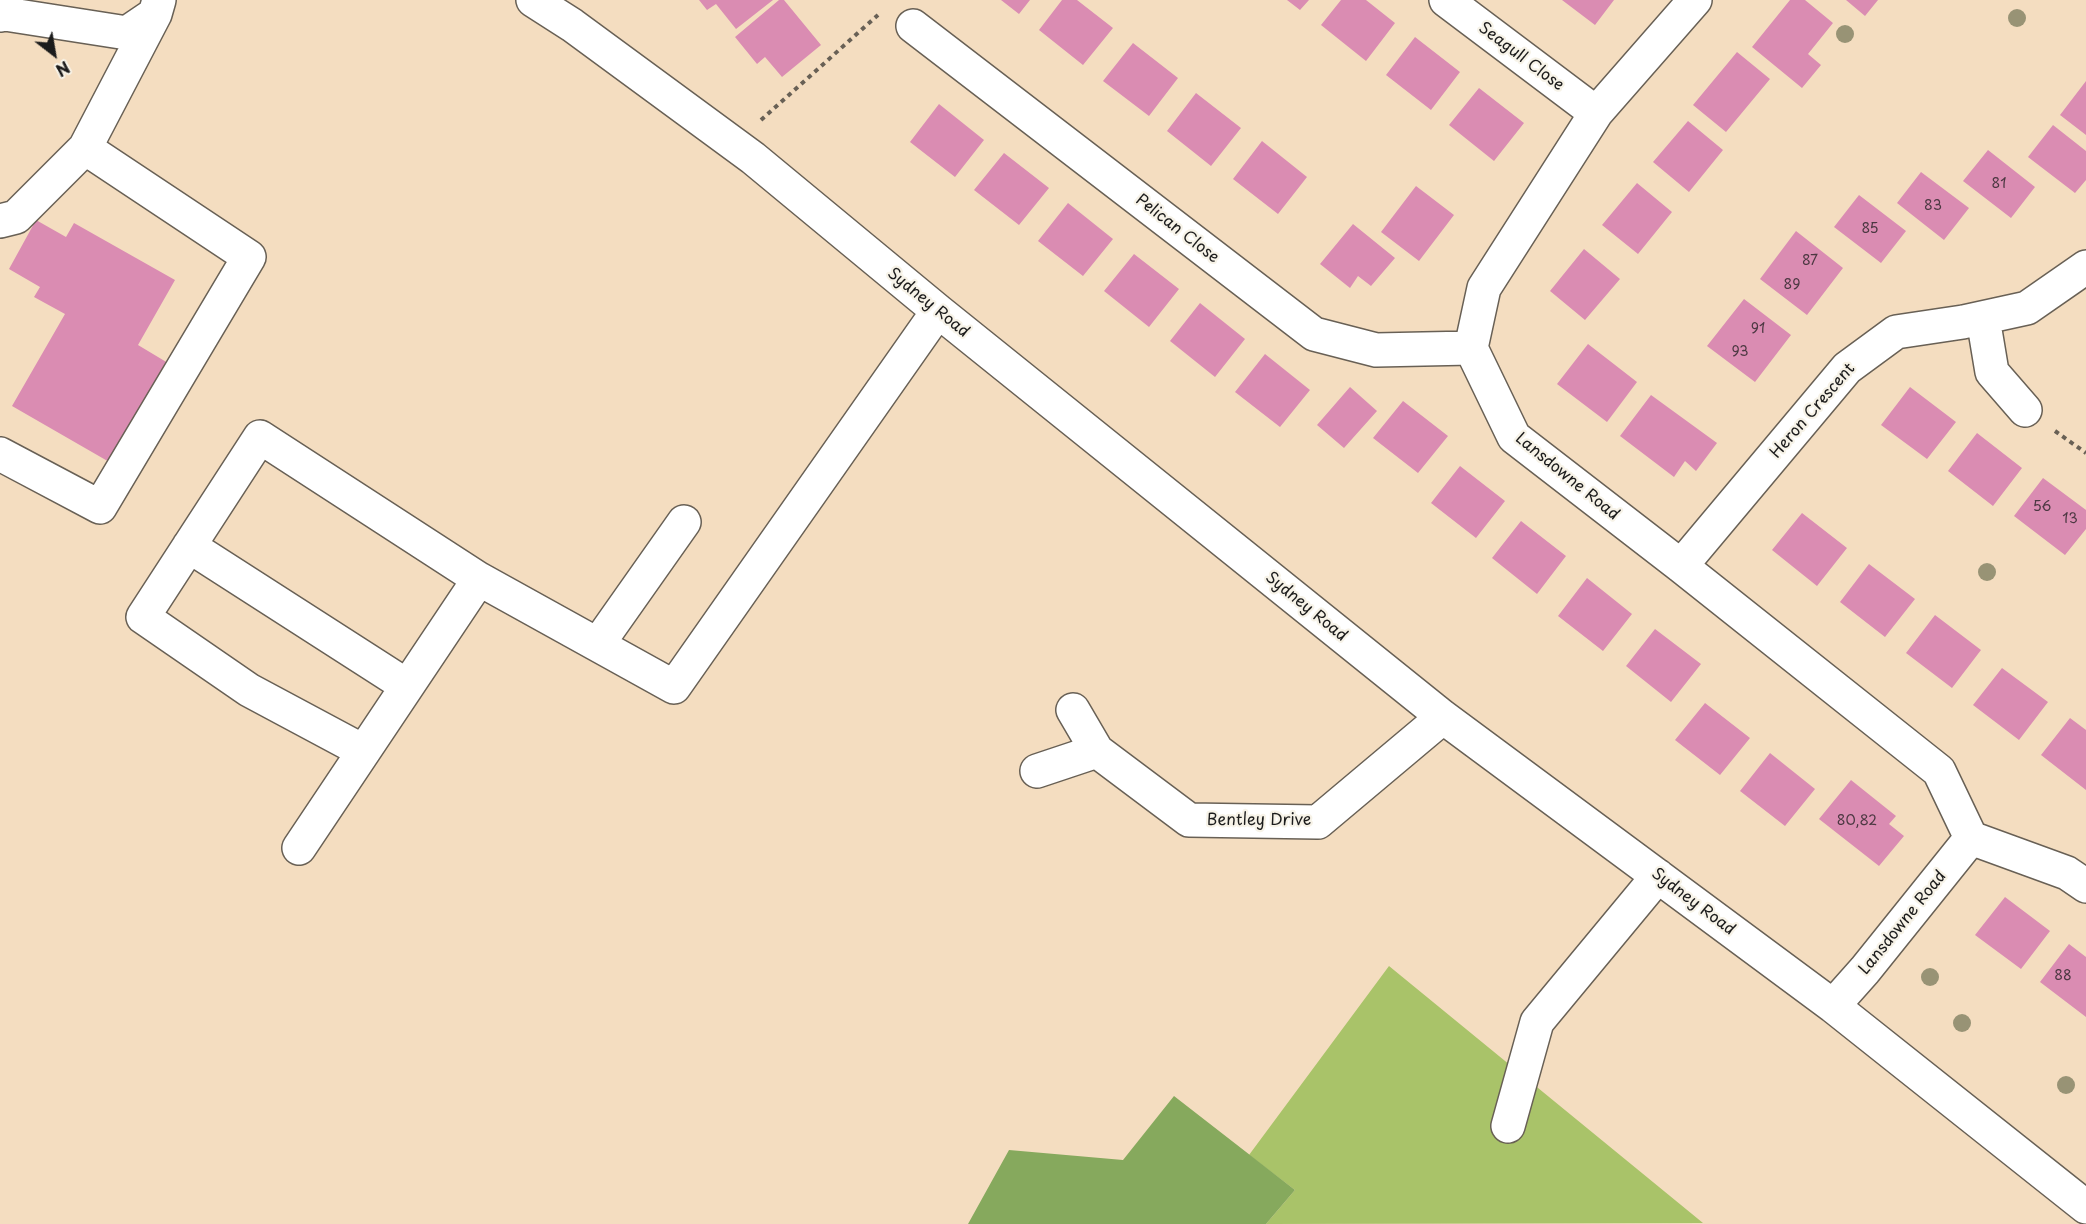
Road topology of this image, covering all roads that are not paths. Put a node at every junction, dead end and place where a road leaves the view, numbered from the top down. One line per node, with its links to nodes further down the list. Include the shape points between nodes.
1 (533, 0): 11 (street, Sydney Road, via 753,158)
2 (1446, 0): 7 (street, Seagull Close)
3 (1695, 0): 7 (street)
4 (157, 7): 5 (street, via 127,33); 8 (street)
5 (0, 15)
6 (913, 26): 13 (street, Pelican Close, via 1314,334 1376,351)
7 (1596, 113): 13 (street, via 1484,288)
8 (85, 148): 9 (street, via 16,217); 15 (street, via 249,257 100,507)
9 (0, 220)
10 (2086, 267): 12 (street, Heron Crescent, via 2027,308)
11 (938, 311): 20 (street, via 674,687); 23 (street, Sydney Road)
12 (1983, 318): 14 (street, via 1992,372); 18 (street, Heron Crescent, via 1896,332 1847,368)
13 (1472, 348): 18 (street, Lansdowne Road, via 1514,437)
14 (2025, 410)
15 (0, 454)
16 (684, 522): 20 (street)
17 (189, 546): 19 (street, via 260,437); 21 (street); 25 (street, via 143,617 249,690)
18 (1681, 566): 27 (street, Lansdowne Road, via 1939,771)
19 (479, 579): 20 (street); 21 (street)
20 (598, 644)
21 (407, 687): 25 (street)
22 (1073, 710): 24 (street, Bentley Drive)
23 (1443, 717): 24 (street, Bentley Drive, via 1318,822 1189,820); 29 (street, Sydney Road)
24 (1097, 751): 26 (street)
25 (363, 752): 28 (street)
26 (1037, 771)
27 (1971, 838): 30 (street, via 2067,873); 31 (street, Lansdowne Road)
28 (299, 848)
29 (1658, 876): 31 (street, Sydney Road); 32 (street, via 1538,1022)
30 (2086, 886)
31 (1833, 1006): 33 (street, Sydney Road)
32 (1508, 1126)
33 (2086, 1207)

